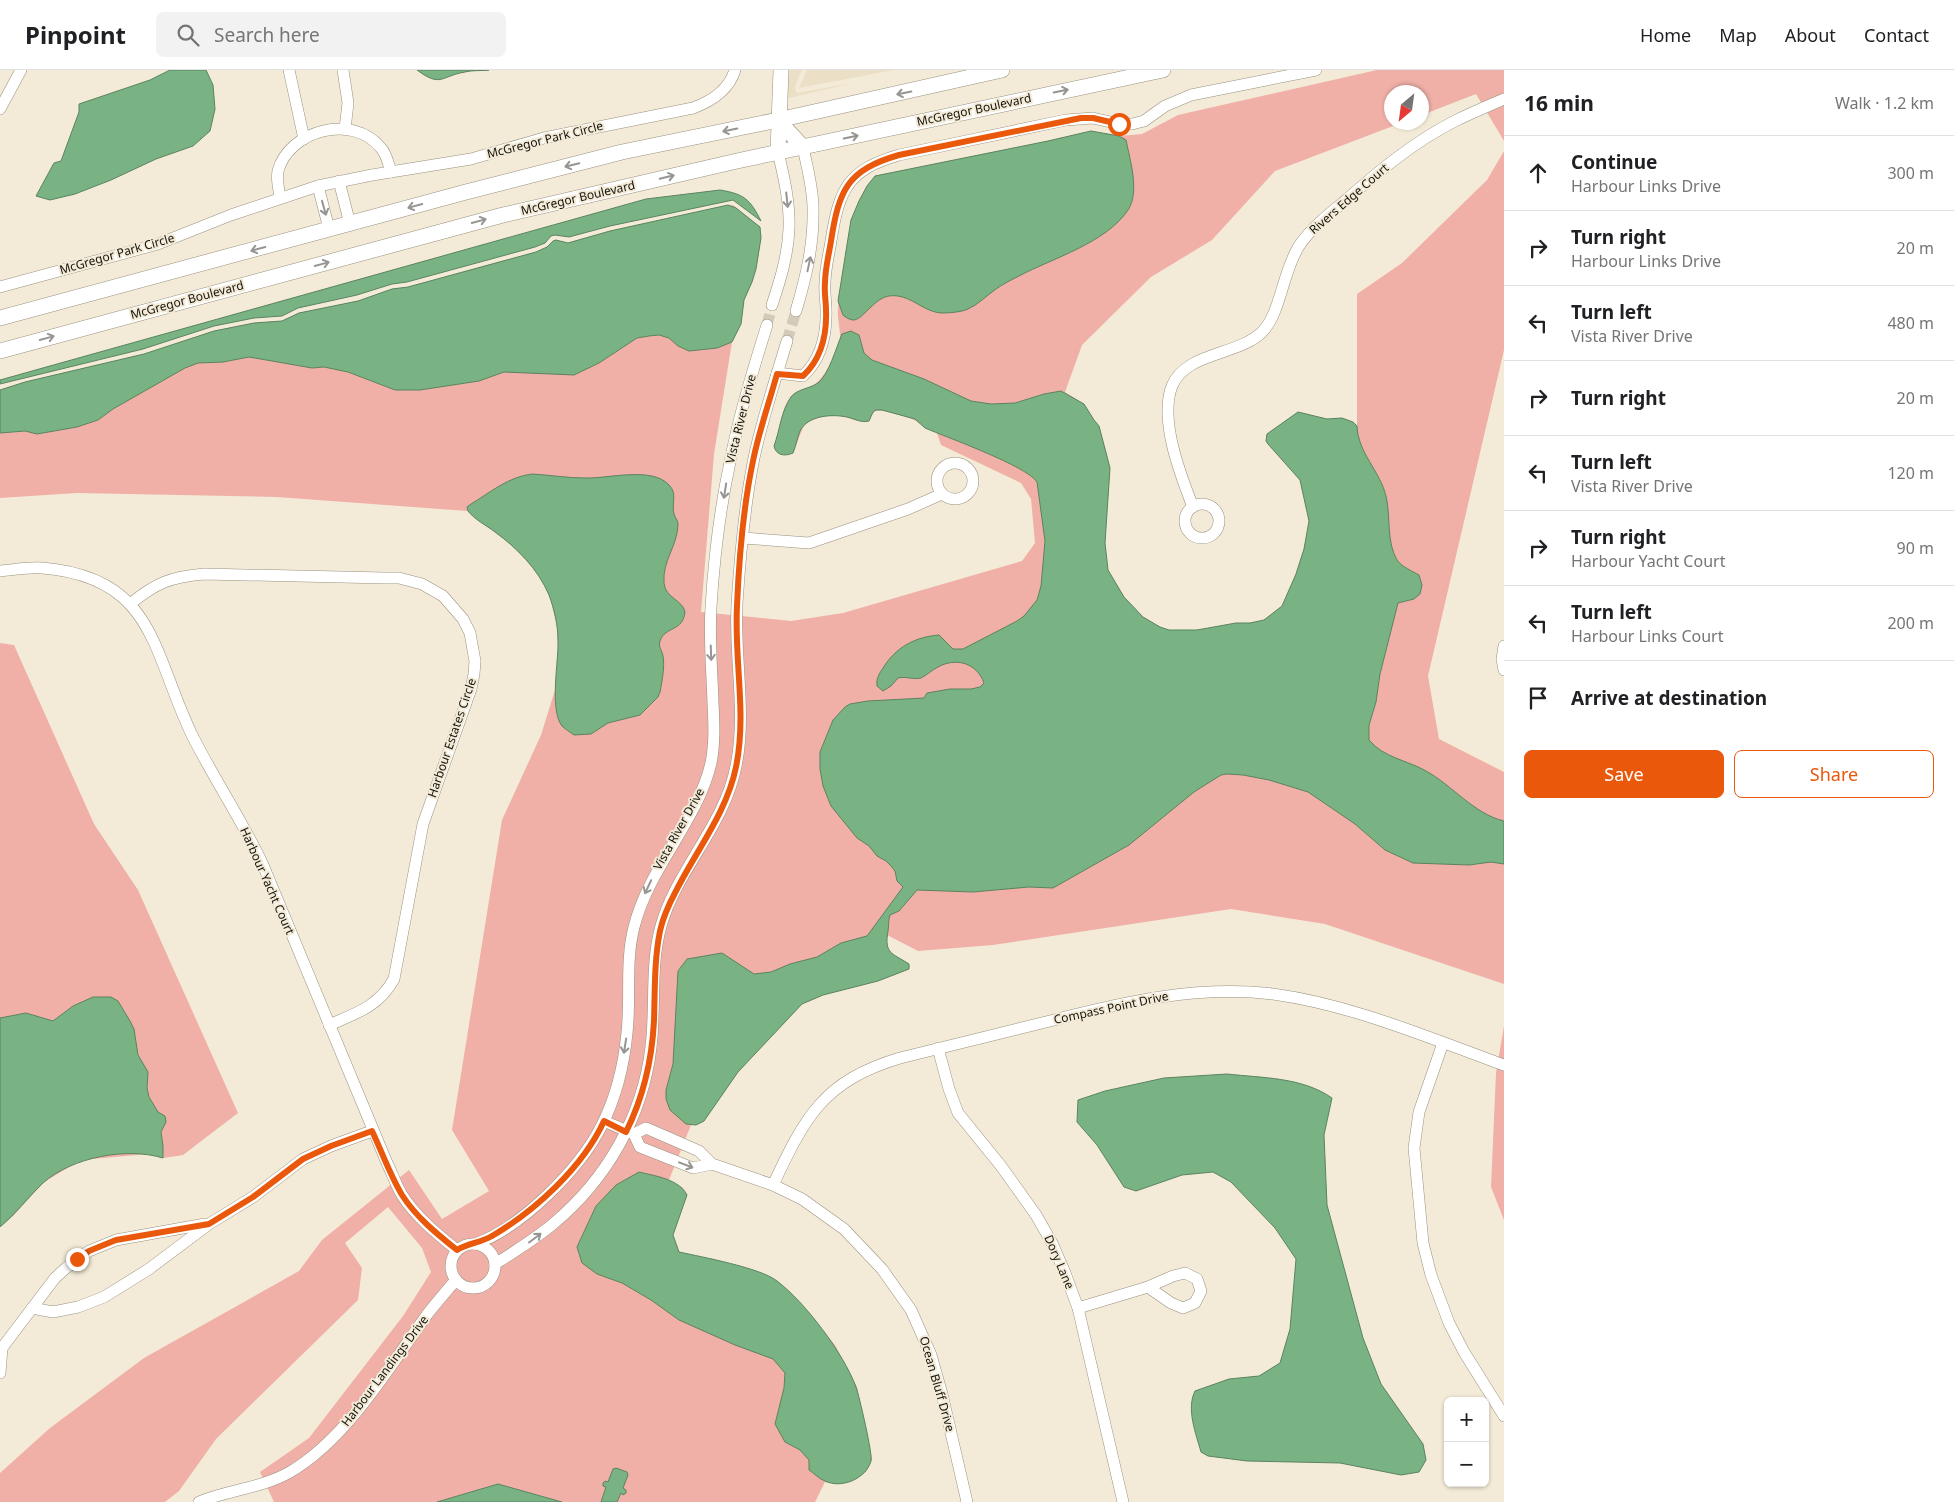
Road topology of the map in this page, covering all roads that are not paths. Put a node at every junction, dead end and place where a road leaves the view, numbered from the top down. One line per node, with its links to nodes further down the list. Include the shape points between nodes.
1 (21, 70): 10 (street)
2 (289, 70): 13 (street)
3 (343, 70): 12 (street, via 348,94)
4 (735, 70): 16 (street, McGregor Park Circle, via 729,84 718,95 693,108 544,138 471,159)
5 (781, 70): 11 (main road)
6 (1002, 70): 11 (main road, one-way to 11)
7 (1163, 70): 14 (main road, McGregor Boulevard, one-way to 7)
8 (1316, 70): 29 (street, via 1191,95 1165,106 1144,121 1132,124 1093,118 1066,120 899,155 873,164 853,178 839,201 824,282 826,325 814,366 803,376)
9 (1504, 100): 31 (street, Rivers Edge Court, via 1428,136 1366,182 1301,243 1288,267 1265,329 1256,337 1190,365 1181,373 1173,384 1168,401 1168,420)
10 (0, 109)
11 (778, 120): 14 (main road); 15 (main road); 20 (main road, one-way to 20, via 622,152)
12 (345, 129): 13 (street, via 324,131); 16 (street, via 362,134 380,146 387,156)
13 (304, 138): 19 (street, via 290,149 283,160 277,180)
14 (803, 147): 15 (main road, McGregor Boulevard); 24 (street, one-way to 14, via 808,270 812,239 812,195)
15 (778, 152): 23 (street, one-way to 23, via 789,230); 28 (main road, McGregor Boulevard, one-way to 15, via 504,215)
16 (391, 172): 17 (street, McGregor Park Circle)
17 (339, 181): 18 (street, McGregor Park Circle); 20 (street)
18 (318, 186): 19 (street, McGregor Park Circle); 21 (street, one-way to 21)
19 (280, 198): 22 (street, McGregor Park Circle, via 158,244)
20 (350, 224): 21 (main road)
21 (329, 229): 25 (main road, one-way to 25)
22 (0, 287)
23 (772, 305)
24 (796, 311)
25 (0, 318)
26 (766, 325): 41 (street, Vista River Drive, one-way to 41, via 729,463 716,544 711,609 714,733 711,762 692,809 651,881 637,916 629,953 628,1022 623,1060)
27 (787, 341): 29 (street, Vista River Drive)
28 (0, 351)
29 (777, 374): 32 (street, Vista River Drive, via 753,460)
30 (942, 494): 32 (street, via 809,544)
31 (1192, 507)
32 (743, 538): 43 (street, Vista River Drive, via 737,606 741,731 736,769 725,801 661,925 654,964 651,1049)
33 (0, 571): 34 (street, Harbour Yacht Court, via 40,568 69,571 97,579)
34 (130, 604): 37 (street, Harbour Yacht Court, via 146,625 193,735 259,857); 37 (street, Harbour Estates Circle, via 150,588 197,575 411,580 433,589 454,607 470,633 474,648 474,674 423,824 394,979 378,1001)
35 (1504, 646): 36 (street)
36 (1504, 670)
37 (329, 1025): 42 (street, Harbour Yacht Court)
38 (1443, 1042): 39 (street, Compass Point Drive, via 1366,1015 1300,998 1209,992 1181,993 1115,1004); 40 (street, Compass Point Drive); 58 (street, via 1417,1124 1414,1164 1420,1227 1431,1275 1449,1323)
39 (938, 1048): 47 (street, Compass Point Drive, via 877,1064 838,1086 803,1126); 55 (street, Dory Lane, via 958,1113 1002,1166 1036,1215 1052,1243)
40 (1504, 1064)
41 (604, 1121): 43 (street); 49 (street, Vista River Drive, via 551,1192 508,1227)
42 (372, 1131): 48 (street, via 303,1159 253,1197); 50 (street, Harbour Yacht Court, via 412,1208)
43 (630, 1133): 44 (street, Ocean Bluff Drive, via 646,1128); 45 (street, Ocean Bluff Drive, via 640,1147); 51 (street, Vista River Drive, one-way to 43, via 544,1231 573,1206)
44 (674, 1140): 45 (street); 46 (street, Ocean Bluff Drive, via 699,1152)
45 (667, 1157): 46 (street, Ocean Bluff Drive, one-way to 46, via 693,1168)
46 (712, 1164): 47 (street, Ocean Bluff Drive)
47 (773, 1185): 60 (street, Ocean Bluff Drive, via 802,1198 844,1229 882,1269 911,1310 931,1355)
48 (209, 1224): 54 (street, via 149,1269 104,1297 53,1312); 54 (street, via 116,1240 89,1251 55,1278)
49 (475, 1244): 50 (street); 51 (street, via 488,1251)
50 (457, 1250): 52 (street, via 451,1262)
51 (494, 1264): 52 (street, via 491,1278 479,1287 466,1286)
52 (456, 1280): 59 (street, Harbour Landings Drive, via 361,1406 320,1449 295,1469 274,1480)
53 (1148, 1287): 55 (street)
54 (32, 1308): 56 (street)
55 (1078, 1308): 61 (street, Dory Lane)
56 (1, 1348): 57 (street)
57 (0, 1373)
58 (1504, 1416)
59 (199, 1502)
60 (967, 1502)
61 (1123, 1502)

